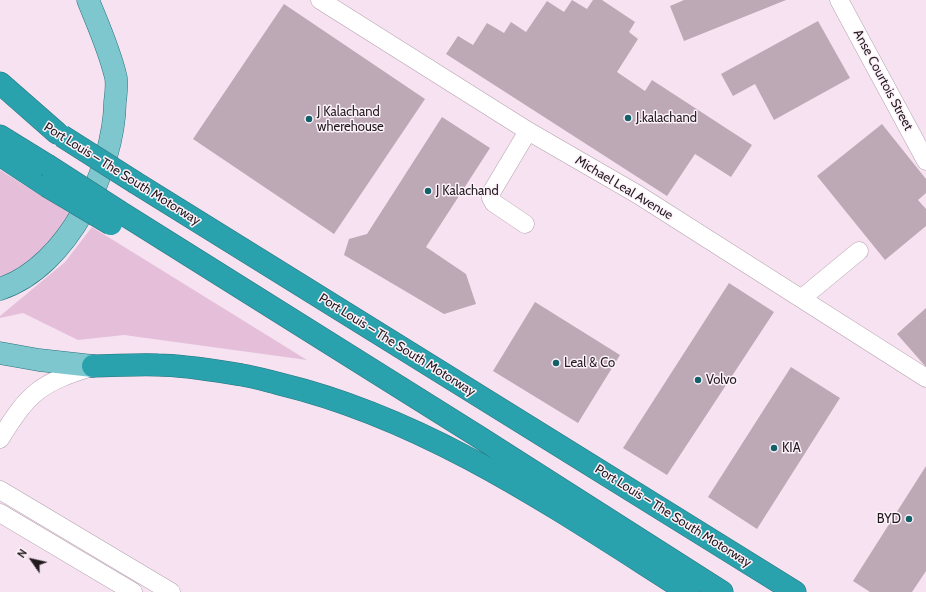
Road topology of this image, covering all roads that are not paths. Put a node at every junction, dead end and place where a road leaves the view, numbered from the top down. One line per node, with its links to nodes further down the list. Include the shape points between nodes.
1 (88, 0): 14 (main road, via 116,79 115,125 98,182 73,229 52,254 34,272)
2 (320, 0): 6 (street, Michael Leal Avenue)
3 (839, 0): 10 (street, Anse Courtois Street)
4 (0, 83): 7 (highway)
5 (0, 98): 7 (highway, Port Louis – The South Motorway)
6 (528, 131): 12 (street, via 491,193 494,203); 15 (street, Michael Leal Avenue, via 637,194)
7 (59, 135): 28 (highway, Port Louis – The South Motorway, bridge)
8 (0, 136): 11 (highway, bridge, via 47,165)
9 (0, 155): 11 (highway, bridge, via 47,186)
10 (926, 161)
11 (116, 218): 27 (highway, via 479,437)
12 (525, 224)
13 (860, 251): 15 (street)
14 (0, 289)
15 (802, 298): 18 (street, Michael Leal Avenue)
16 (0, 353): 17 (main road)
17 (93, 366): 19 (street, via 45,384 26,400); 26 (highway, via 160,365 244,375 317,393 377,415 482,466)
18 (926, 378)
19 (0, 439)
20 (0, 490): 22 (street)
21 (0, 513): 23 (street)
22 (126, 566): 23 (street); 25 (street)
23 (113, 587): 24 (street)
24 (134, 592)
25 (171, 592)
26 (688, 592)
27 (722, 592)
28 (795, 592)

